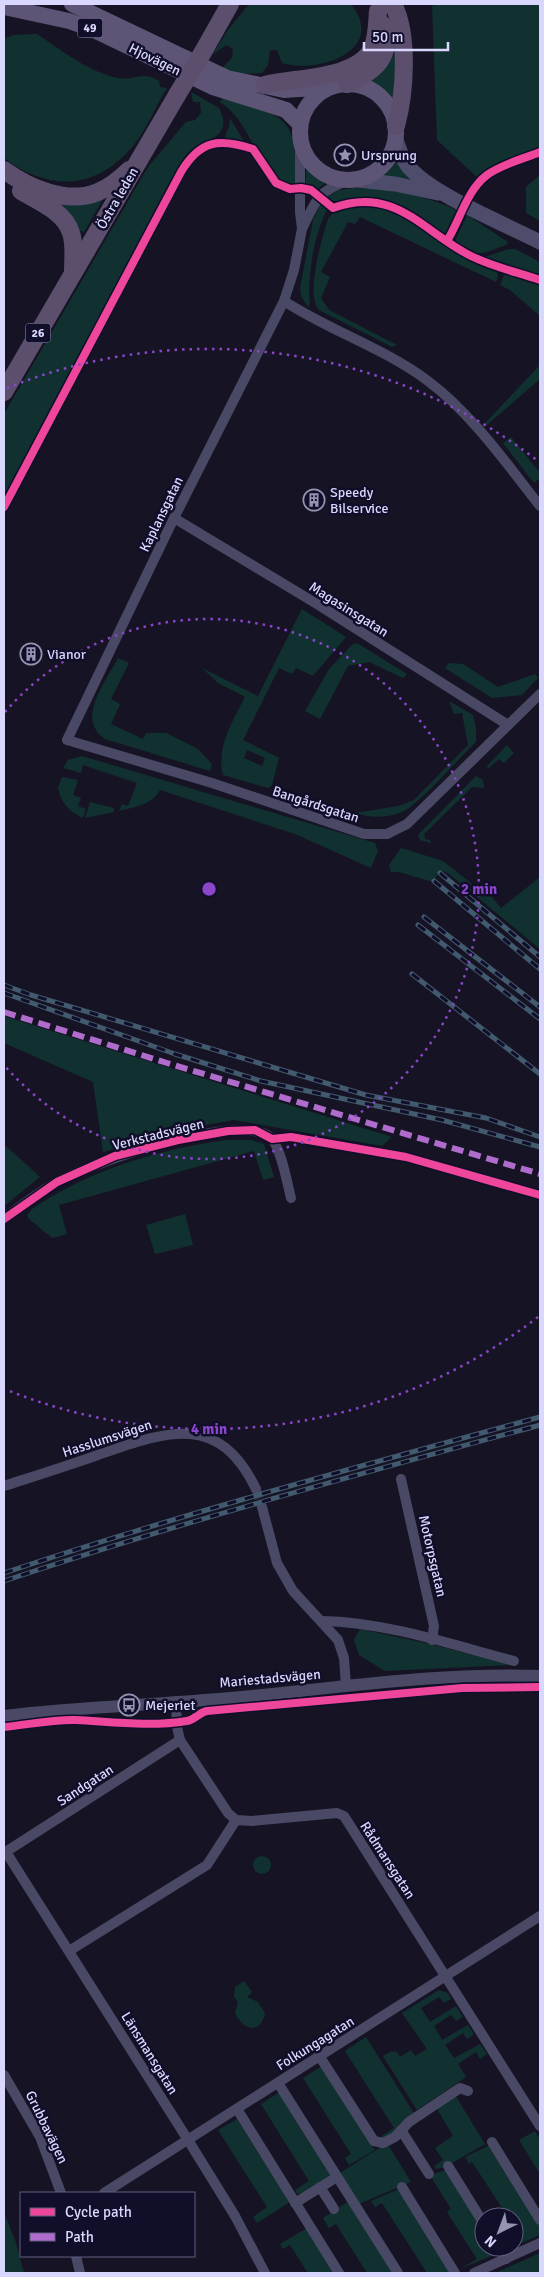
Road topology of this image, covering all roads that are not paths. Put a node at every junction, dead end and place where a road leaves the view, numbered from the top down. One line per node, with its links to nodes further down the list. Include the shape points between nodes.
1 (72, 4): 6 (main road, Hjovägen / 49, via 215,74 240,82)
2 (4, 5): 8 (main road, Hjovägen / 49, via 92,29 213,87 286,110)
3 (230, 6): 11 (highway, Östra leden / 26, bridge)
4 (382, 6): 5 (highway, via 387,38 385,53 377,66); 6 (highway, via 372,50 352,68); 9 (highway, via 400,22 403,56)
5 (348, 84): 7 (main road); 9 (main road, via 367,88 384,99 394,116)
6 (266, 85): 7 (main road, Hjovägen / 49, via 284,90)
7 (330, 87): 8 (main road, via 313,99)
8 (300, 124): 10 (main road)
9 (396, 133): 14 (main road, via 389,158 383,166 367,177); 15 (main road, via 407,164)
10 (300, 142): 14 (main road, via 306,157 317,170 326,176); 16 (street, Kaplansgatan)
11 (138, 163): 12 (highway, via 109,186 84,196 43,190); 18 (highway, Östra leden / 26)
12 (4, 170)
13 (4, 180): 18 (highway, via 67,223 72,234)
14 (353, 180): 15 (main road, via 396,184); 16 (street, Kaplansgatan, via 324,191 314,203)
15 (445, 195): 17 (main road)
16 (302, 229): 19 (street, Kaplansgatan)
17 (540, 242)
18 (73, 274): 20 (highway, Östra leden / 26)
19 (284, 301): 21 (street, via 429,382 463,413); 22 (street, Kaplansgatan)
20 (4, 392)
21 (540, 506)
22 (174, 518): 24 (street, Magasinsgatan); 25 (street, Kaplansgatan)
23 (540, 694): 24 (street, Bangårdsgatan)
24 (508, 725): 25 (street, Bangårdsgatan, via 407,824 387,834 364,834 212,783)
25 (67, 740)
26 (291, 1198): 27 (street, Verkstadsvägen, via 272,1139 255,1130 228,1131 115,1156 57,1182)
27 (4, 1219)
28 (401, 1479): 33 (street, Motorpsgatan, via 434,1626)
29 (4, 1486): 30 (street, Hasslumsvägen, via 159,1434 190,1433 216,1442 236,1457)
30 (256, 1489)
31 (262, 1507): 32 (street, via 277,1563 293,1591)
32 (322, 1621): 33 (street, via 348,1622); 36 (street, via 338,1640 344,1658)
33 (432, 1640): 34 (street)
34 (514, 1660)
35 (540, 1676): 36 (street, Mariestadsvägen, via 460,1676)
36 (346, 1686): 37 (street, Mariestadsvägen)
37 (176, 1701): 38 (street, Mariestadsvägen); 39 (street)
38 (4, 1716)
39 (180, 1740): 40 (street, via 228,1813); 41 (street, Sandgatan)
40 (236, 1820): 43 (street, via 207,1865); 44 (street, Rådmansgatan, via 342,1814)
41 (5, 1852): 43 (street, Länsmansgatan)
42 (540, 1916): 44 (street, Folkungagatan)
43 (69, 1951): 52 (street, Länsmansgatan)
44 (446, 1976): 45 (street, Folkungagatan); 50 (street, Rådmansgatan)
45 (320, 2057): 47 (street, Folkungagatan); 51 (street, via 374,2141 383,2143)
46 (4, 2075): 59 (street, Grubbavägen, via 40,2137)
47 (278, 2083): 49 (street, Folkungagatan); 56 (street)
48 (468, 2091): 51 (street, via 460,2088)
49 (237, 2109): 52 (street, Folkungagatan); 61 (street)
50 (540, 2126)
51 (401, 2130): 55 (street)
52 (188, 2140): 60 (street, Folkungagatan); 69 (street, Länsmansgatan, via 235,2216)
53 (492, 2142): 64 (street)
54 (448, 2166): 62 (street)
55 (429, 2174)
56 (337, 2176): 57 (street); 71 (street)
57 (320, 2187): 61 (street); 63 (street)
58 (402, 2187): 72 (street)
59 (61, 2192)
60 (106, 2192)
61 (295, 2203): 70 (street)
62 (474, 2208)
63 (334, 2209)
64 (540, 2220)
65 (540, 2243): 67 (street)
66 (76, 2257): 68 (street)
67 (506, 2259): 73 (street)
68 (80, 2273)
69 (265, 2273)
70 (339, 2273)
71 (398, 2273)
72 (455, 2273)
73 (474, 2273)

